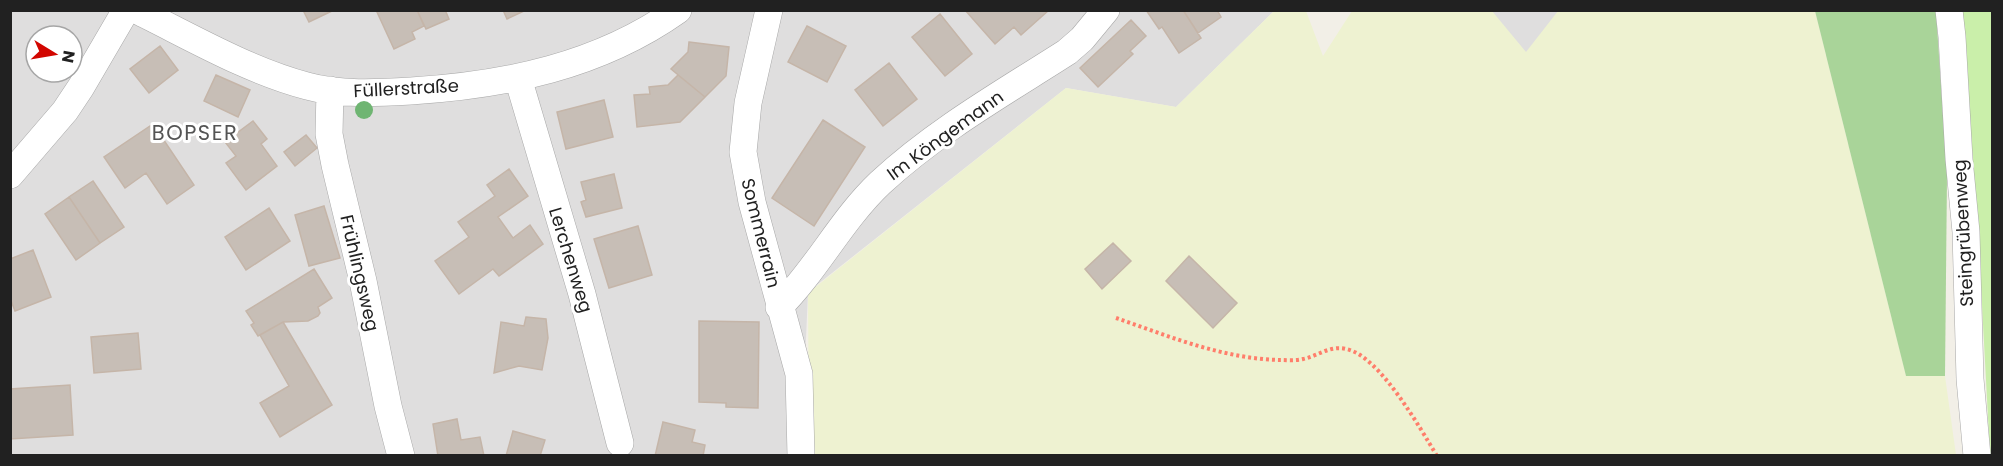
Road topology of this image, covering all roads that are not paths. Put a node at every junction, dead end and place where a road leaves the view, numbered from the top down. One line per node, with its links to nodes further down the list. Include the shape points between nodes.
1 (126, 10): 9 (street, via 76,95)
2 (136, 10): 8 (street, Füllerstraße, via 244,63 300,84)
3 (678, 10): 7 (street, Füllerstraße, via 611,49)
4 (769, 10): 10 (street, Sommerrain, via 748,103 743,152)
5 (1106, 10): 10 (street, Im Köngemann, via 1066,52 948,128 880,184)
6 (1949, 10): 14 (street, Steingrübenweg, via 1966,232 1970,379)
7 (518, 78): 8 (street, Füllerstraße, via 431,90); 11 (street, Lerchenweg, via 582,294)
8 (330, 90): 12 (street, Frühlingsweg, via 329,134)
9 (10, 176)
10 (779, 307): 13 (street, Sommerrain, via 800,374)
11 (620, 443)
12 (400, 456)
13 (801, 456)
14 (1977, 456)

